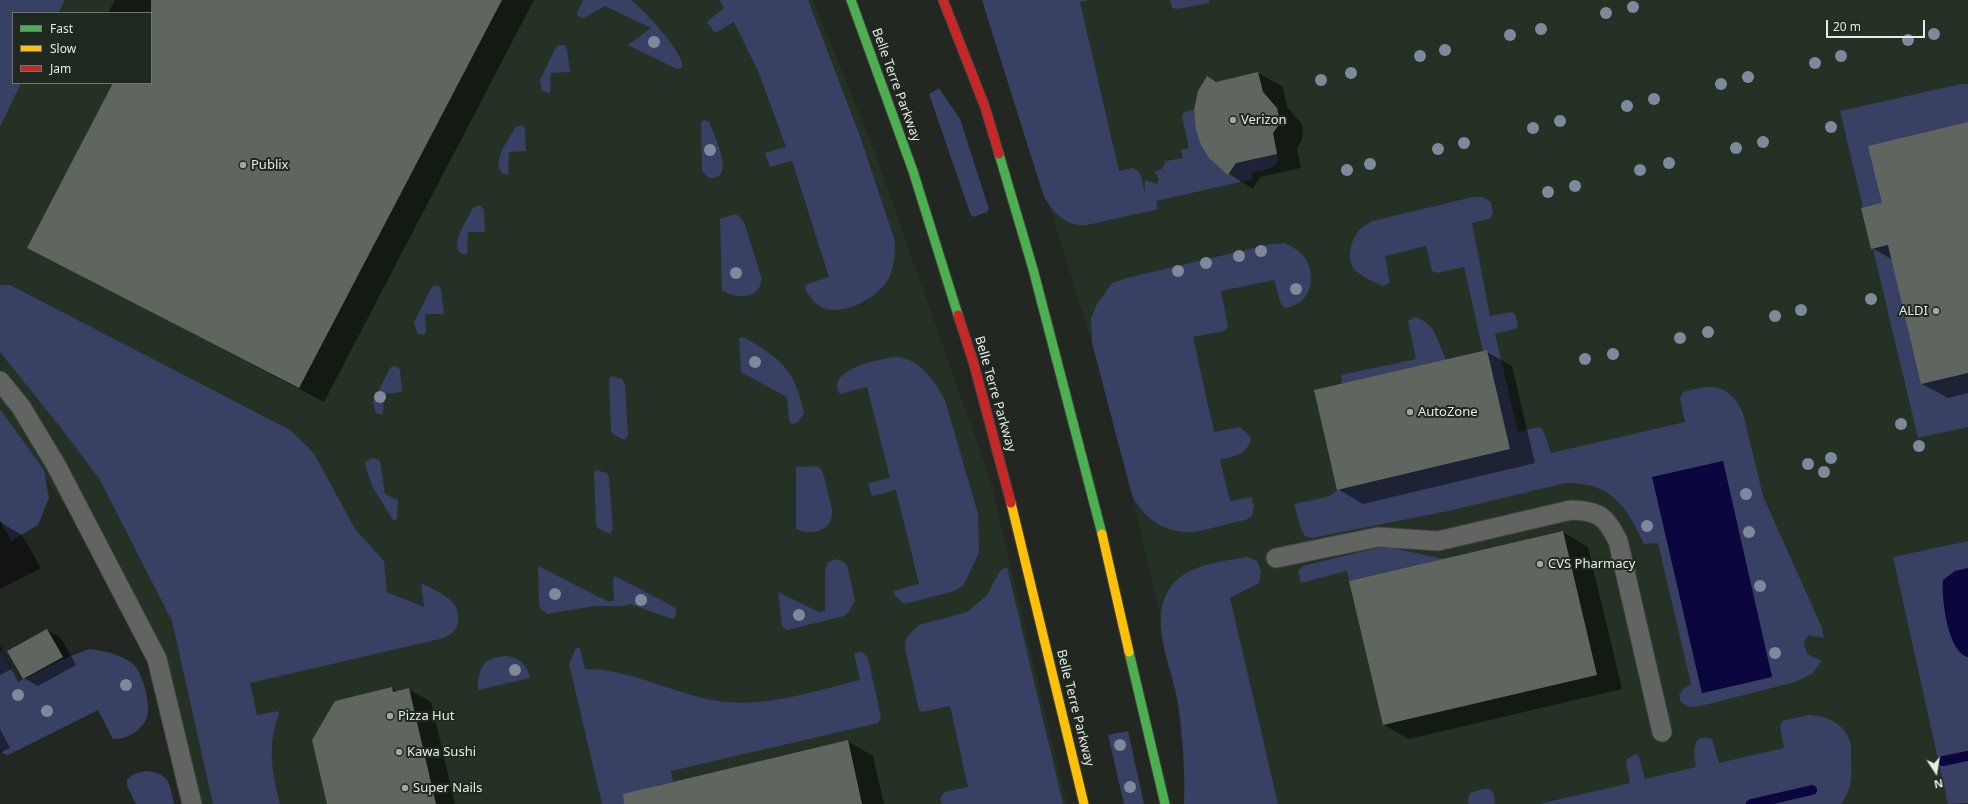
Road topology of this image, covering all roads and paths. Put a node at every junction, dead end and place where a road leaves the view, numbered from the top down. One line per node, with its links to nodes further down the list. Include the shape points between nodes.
1 (851, 0): 7 (main road, Belle Terre Parkway, via 913,171 973,361 1007,484)
2 (943, 0): 8 (main road, via 985,107 1033,269 1090,484)
3 (0, 381): 6 (lane, via 21,408 56,465 157,660)
4 (1276, 558): 5 (lane, via 1378,537 1438,541 1571,510 1586,510 1600,515 1611,527 1618,541)
5 (1662, 732)
6 (192, 804)
7 (1084, 804)
8 (1165, 804)

